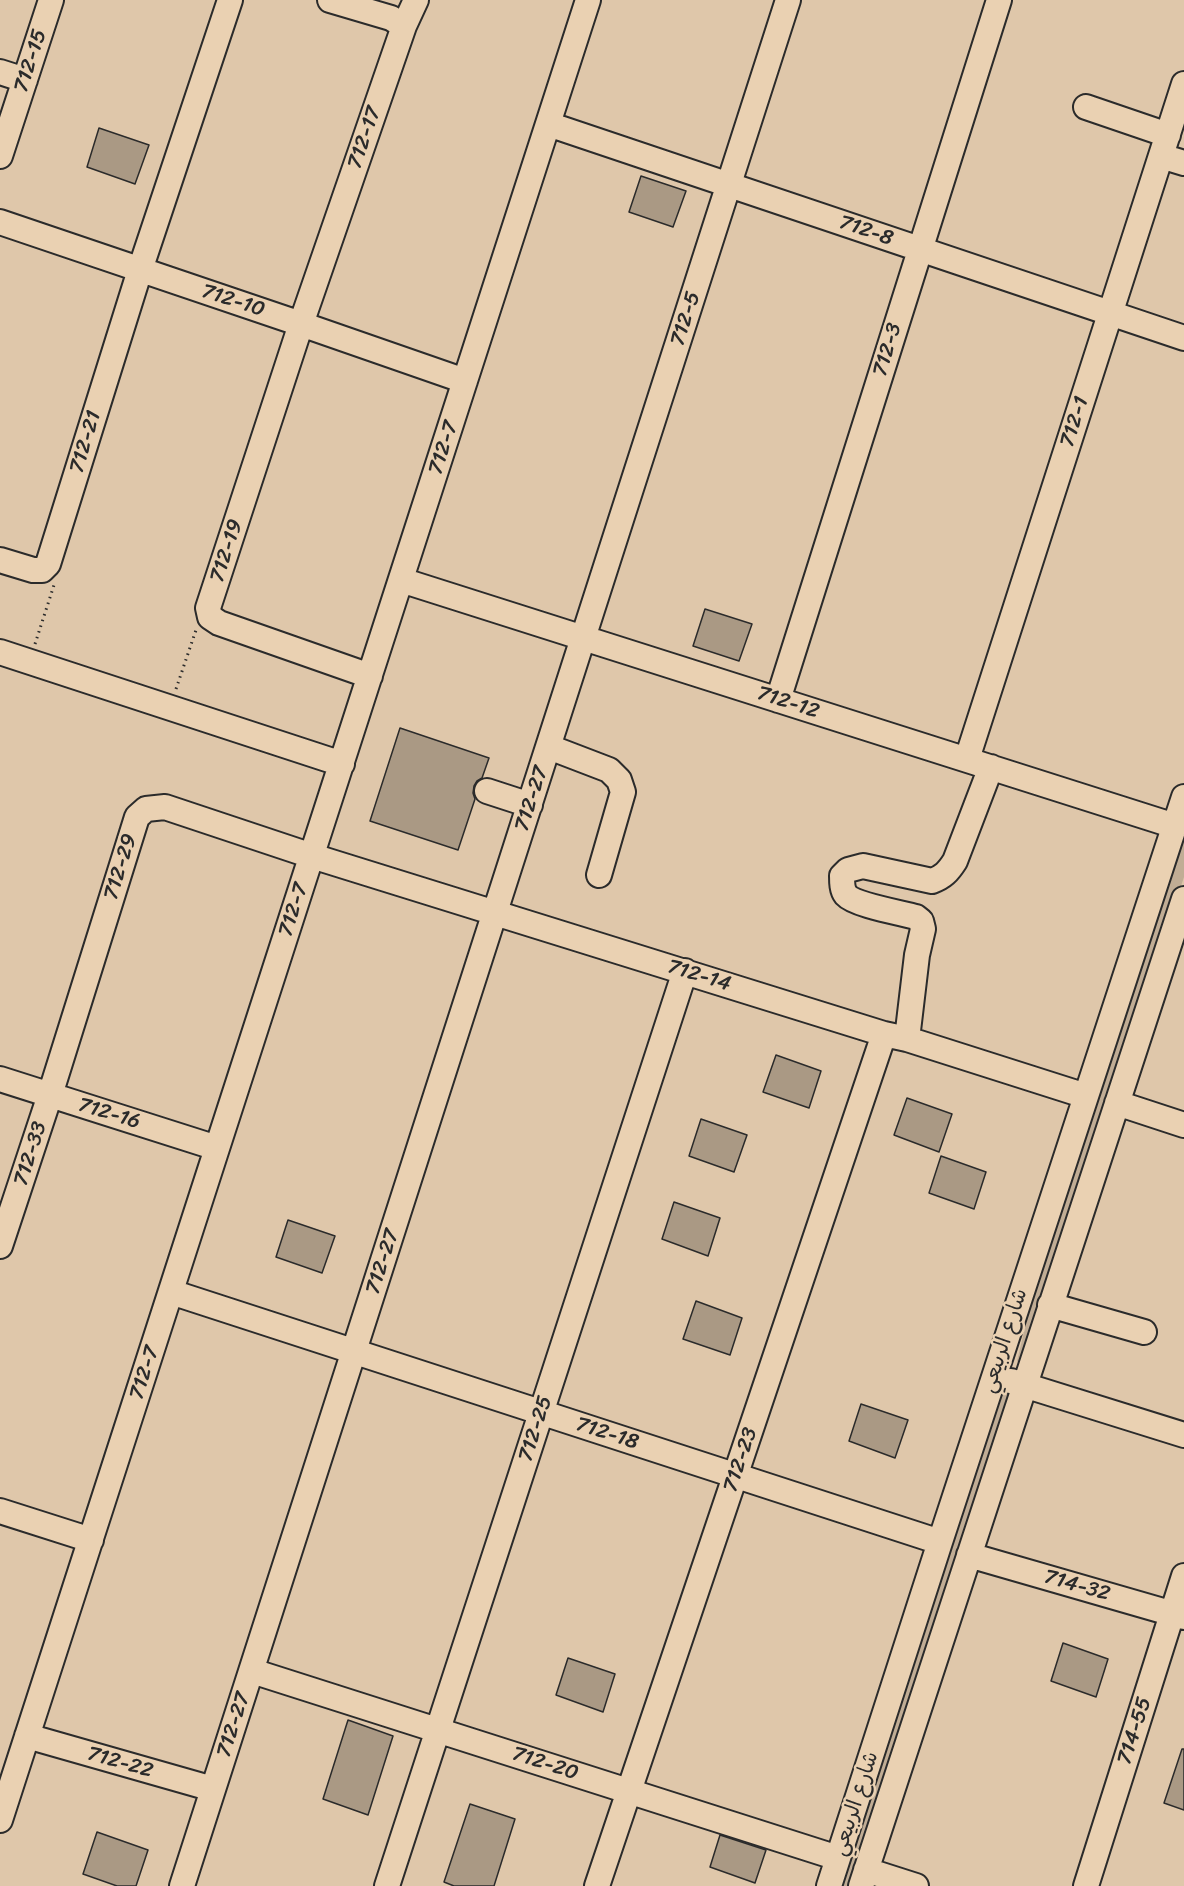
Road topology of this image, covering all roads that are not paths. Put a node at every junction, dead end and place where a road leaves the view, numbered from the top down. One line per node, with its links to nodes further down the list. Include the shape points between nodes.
1 (51, 0): 10 (street, 712-15)
2 (230, 0): 20 (street)
3 (330, 0): 8 (street, via 392,18)
4 (416, 0): 8 (street, 712-17)
5 (588, 0): 13 (street, 712-7)
6 (789, 0): 17 (street, 712-5)
7 (999, 0): 19 (street, 712-3)
8 (404, 26): 22 (street, 712-17)
9 (0, 72): 10 (street)
10 (25, 80): 15 (street, 712-15)
11 (1184, 84): 14 (street, 712-1)
12 (1086, 106): 14 (street)
13 (548, 124): 17 (street, 712-8); 24 (street, 712-7)
14 (1164, 145): 16 (street); 21 (street, 712-1)
15 (0, 156)
16 (1184, 163)
17 (729, 185): 19 (street, 712-8); 27 (street, 712-5)
18 (0, 222): 20 (street, 712-10)
19 (920, 249): 21 (street, 712-8); 30 (street, 712-3)
20 (140, 270): 22 (street, 712-10); 25 (street, 712-21, via 48,564 42,570 33,570)
21 (1110, 313): 23 (street, 712-8); 32 (street, 712-1)
22 (301, 324): 24 (street, 712-10); 29 (street, 712-19, via 208,608 210,617 219,623)
23 (1184, 338)
24 (465, 381): 26 (street, 712-7)
25 (0, 560)
26 (401, 580): 27 (street, 712-12); 29 (street, 712-7)
27 (584, 638): 30 (street, 712-12); 31 (street, 712-27)
28 (0, 652): 33 (street)
29 (370, 676): 33 (street, 712-7)
30 (778, 700): 32 (street, 712-12)
31 (549, 747): 37 (street, 712-27); 40 (street, via 609,770 619,780 623,792)
32 (967, 759): 34 (street, 712-12)
33 (342, 764): 39 (street, 712-7)
34 (991, 767): 38 (street, 712-12); 45 (street, via 948,872 932,881 863,866 842,876 847,895 857,902 921,921)
35 (487, 791): 37 (street)
36 (1184, 797): 38 (street, شارع الربيعي)
37 (530, 805): 42 (street, 712-27)
38 (1175, 826): 48 (street, شارع الربيعي)
39 (312, 856): 42 (street, 712-14); 47 (street, 712-29, via 165,807 146,809 137,817); 51 (street, 712-7)
40 (599, 875)
41 (1184, 899): 49 (street, شارع الربيعي)
42 (495, 913): 43 (street, 712-14); 56 (street, 712-27)
43 (685, 972): 44 (street, 712-14); 59 (street, 712-25)
44 (884, 1034): 45 (street, 712-14); 61 (street, 712-23)
45 (907, 1039): 48 (street, 712-14)
46 (0, 1079): 47 (street, 712-16)
47 (50, 1095): 51 (street, 712-16); 52 (street, 712-33)
48 (1086, 1096): 57 (street, شارع الربيعي)
49 (1117, 1103): 50 (street); 54 (street, شارع الربيعي)
50 (1184, 1125)
51 (217, 1148): 53 (street, 712-7)
52 (0, 1246)
53 (171, 1292): 56 (street, 712-18); 63 (street, 712-7)
54 (1050, 1305): 55 (street); 58 (street, شارع الربيعي)
55 (1144, 1332)
56 (354, 1352): 59 (street, 712-18); 68 (street, 712-27)
57 (994, 1376): 58 (street); 64 (street, شارع الربيعي)
58 (1025, 1385): 60 (street); 65 (street, شارع الربيعي)
59 (541, 1412): 61 (street, 712-18); 69 (street, 712-25)
60 (1184, 1435)
61 (735, 1476): 64 (street, 712-18); 72 (street, 712-23)
62 (0, 1511): 63 (street)
63 (91, 1540): 70 (street, 712-7)
64 (939, 1542): 74 (street, شارع الربيعي)
65 (969, 1555): 67 (street, 714-32); 75 (street, شارع الربيعي)
66 (1184, 1576): 67 (street, 714-55)
67 (1178, 1615): 81 (street, 714-55)
68 (252, 1671): 69 (street, 712-20); 71 (street, 712-27)
69 (438, 1730): 72 (street, 712-20); 77 (street, 712-25)
70 (27, 1736): 71 (street, 712-22); 73 (street, 712-7)
71 (213, 1789): 76 (street, 712-27)
72 (629, 1791): 74 (street, 712-20); 78 (street, 712-23)
73 (0, 1820)
74 (838, 1858): 79 (street, شارع الربيعي)
75 (864, 1878): 80 (street)
76 (182, 1886)
77 (387, 1886)
78 (597, 1886)
79 (829, 1886)
80 (916, 1886)
81 (1086, 1886)

